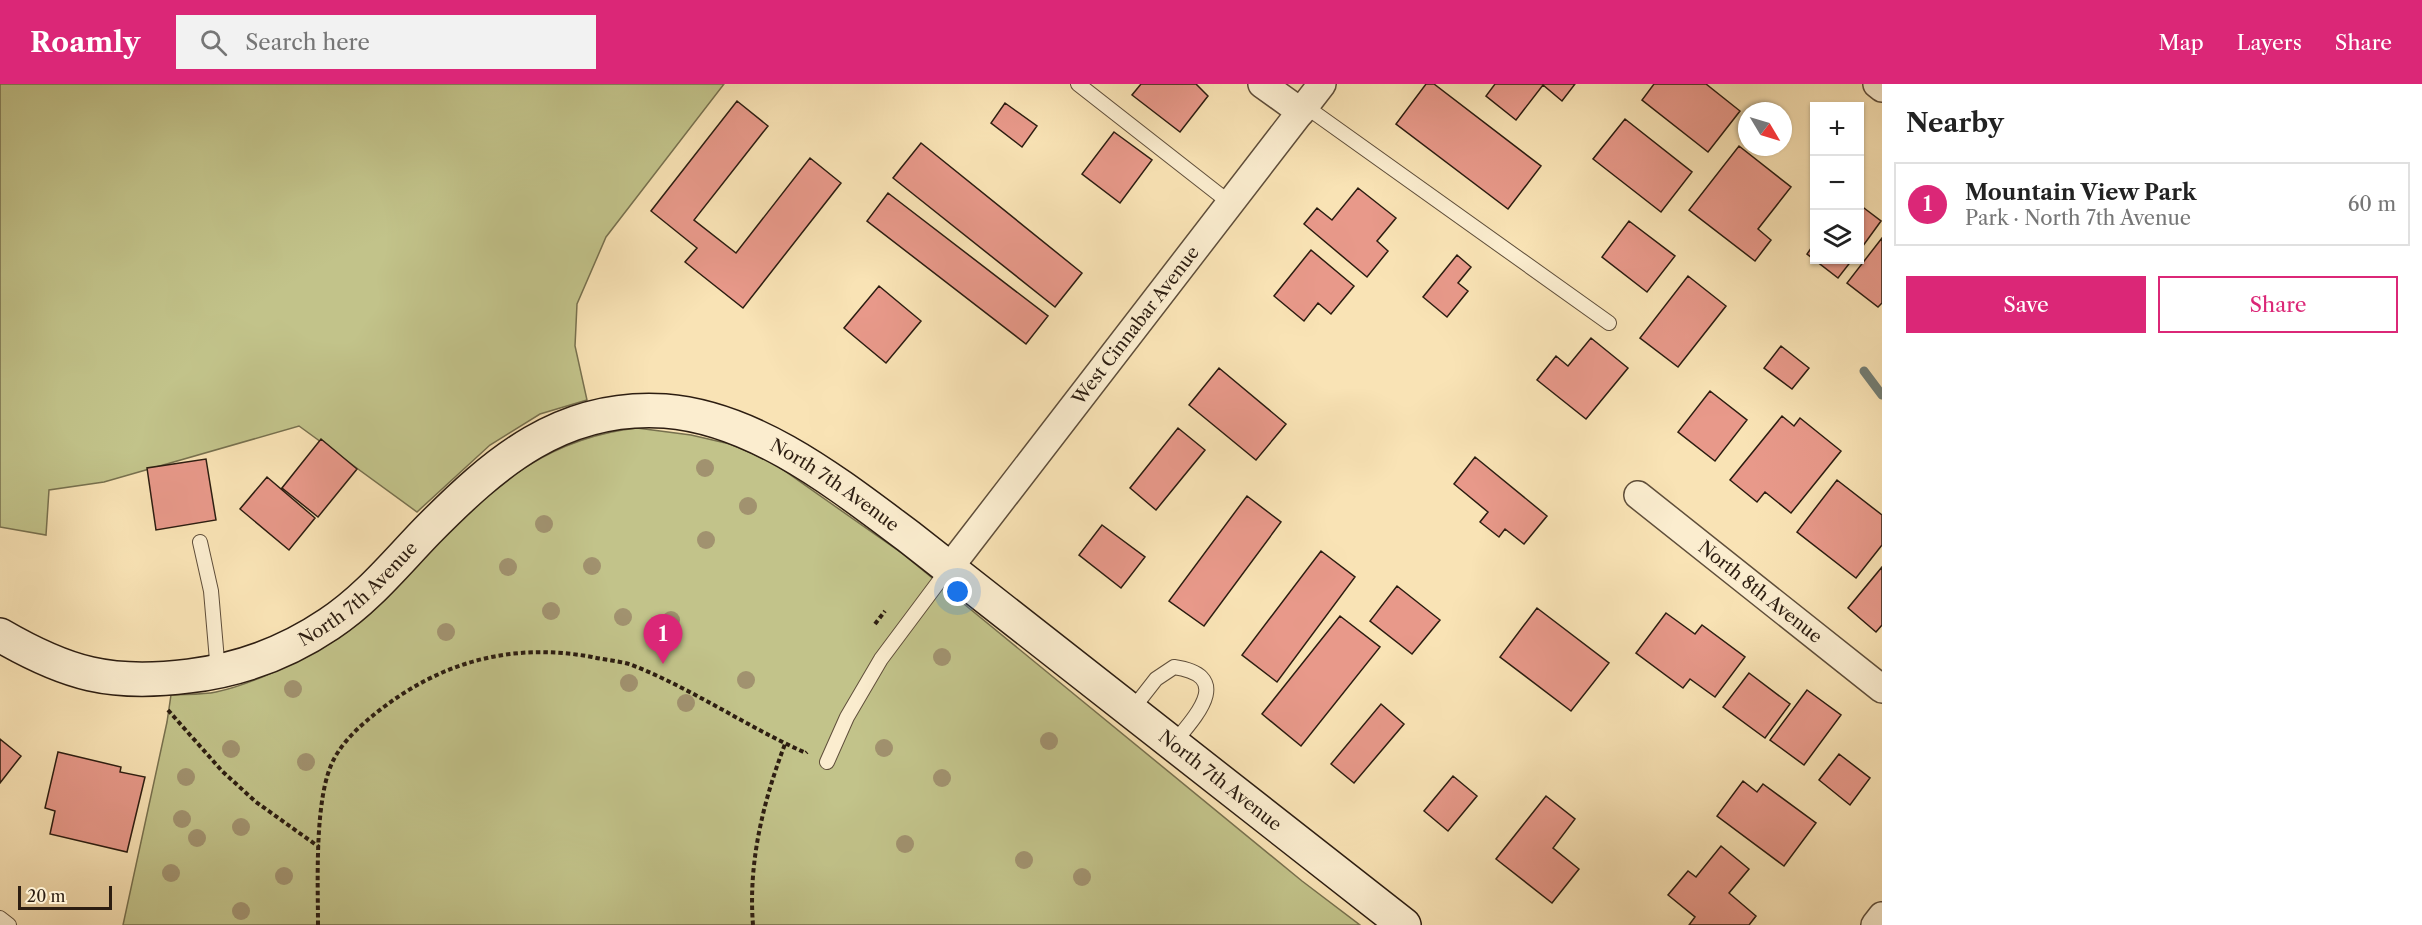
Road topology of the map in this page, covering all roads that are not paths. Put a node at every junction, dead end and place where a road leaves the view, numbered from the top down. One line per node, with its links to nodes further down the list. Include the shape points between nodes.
1 (1078, 84): 7 (lane)
2 (1262, 84): 6 (street)
3 (1322, 84): 6 (street, West Cinnabar Avenue)
4 (1876, 84): 5 (street)
5 (1882, 88)
6 (1303, 109): 7 (street, West Cinnabar Avenue); 8 (lane)
7 (1230, 203): 11 (street, West Cinnabar Avenue)
8 (1609, 323)
9 (1638, 495): 14 (street, North 8th Avenue)
10 (200, 543): 13 (lane, via 212,591)
11 (950, 568): 13 (street, North 7th Avenue, via 849,492 775,446 708,419 666,411 605,414 538,437 499,464 330,624 278,653); 15 (street, North 7th Avenue); 17 (lane, via 881,659 847,717)
12 (0, 635): 13 (street, North 7th Avenue, via 71,670 129,681)
13 (218, 672)
14 (1882, 689)
15 (1131, 711): 16 (street, North 7th Avenue); 16 (lane, via 1156,679 1174,667 1189,669 1203,679 1208,689 1206,701)
16 (1173, 744): 21 (street, North 7th Avenue)
17 (827, 762)
18 (1882, 916): 22 (street)
19 (0, 918): 20 (lane)
20 (9, 925)
21 (1404, 925)
22 (1875, 925)

